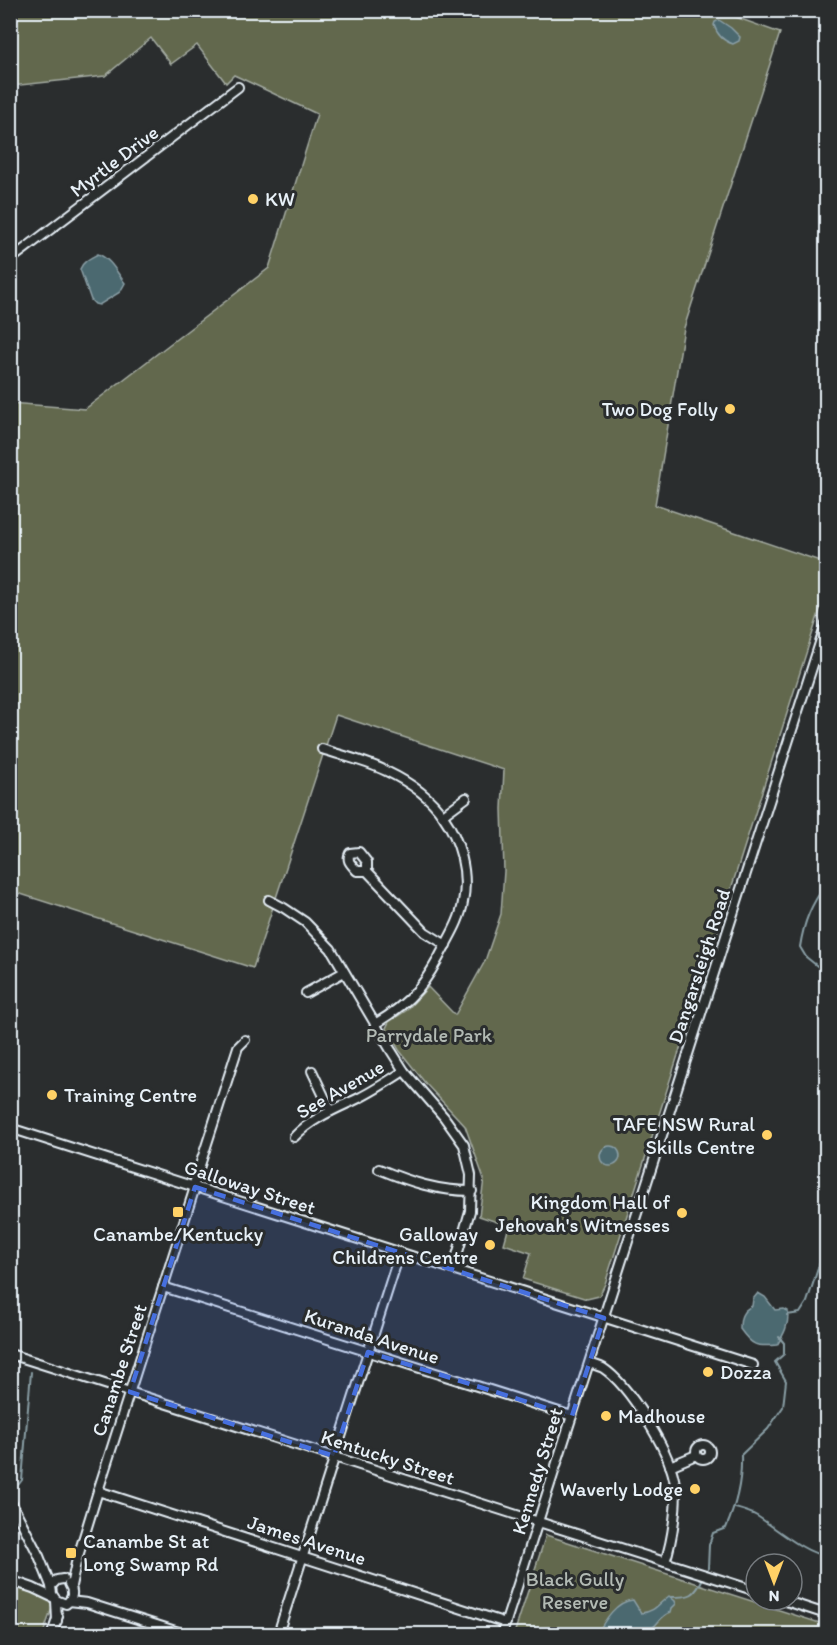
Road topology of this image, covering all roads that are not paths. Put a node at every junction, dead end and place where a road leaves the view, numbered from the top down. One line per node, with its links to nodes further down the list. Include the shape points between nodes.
1 (238, 87): 2 (street, Myrtle Drive)
2 (10, 260)
3 (826, 624): 25 (street, Dangarsleigh Road)
4 (322, 749): 6 (street, via 393,774)
5 (466, 798): 6 (street)
6 (443, 815): 9 (street, via 460,851 465,877 461,910)
7 (367, 871): 9 (street, via 424,932)
8 (269, 900): 10 (street, via 319,934)
9 (446, 945): 12 (street, via 422,987)
10 (344, 972): 11 (street); 12 (street)
11 (306, 993)
12 (375, 1024): 15 (street)
13 (245, 1040): 20 (street, Canambe Street, via 238,1047)
14 (312, 1071): 16 (street)
15 (404, 1071): 16 (street, See Avenue); 21 (street, via 464,1145)
16 (331, 1110): 18 (street, See Avenue)
17 (10, 1128): 20 (street, Galloway Street)
18 (294, 1137)
19 (379, 1169): 21 (street, via 426,1187)
20 (194, 1187): 22 (street, Galloway Street); 24 (street, Canambe Street)
21 (472, 1191): 23 (street)
22 (400, 1252): 23 (street, Galloway Street); 26 (street)
23 (453, 1269): 25 (street, Galloway Street)
24 (163, 1287): 26 (street, Kuranda Avenue); 30 (street, Canambe Street)
25 (604, 1318): 28 (street, Kennedy Street); 29 (street, Galloway Street)
26 (368, 1352): 31 (street, Kuranda Avenue); 33 (street)
27 (10, 1354): 30 (street, Kentucky Street)
28 (590, 1363): 31 (street, Kennedy Street); 34 (street, via 619,1383 652,1426)
29 (753, 1365)
30 (130, 1392): 33 (street, Kentucky Street); 35 (street, Canambe Street)
31 (572, 1416): 37 (street, Kennedy Street)
32 (696, 1455): 34 (street)
33 (334, 1456): 37 (street, Kentucky Street); 38 (street)
34 (670, 1466): 39 (street, via 675,1480 675,1502)
35 (98, 1491): 38 (street, James Avenue); 42 (street, Canambe Street, via 76,1563)
36 (10, 1500): 42 (street)
37 (539, 1523): 39 (street, Kentucky Street); 45 (street, Kennedy Street)
38 (303, 1556): 45 (street, James Avenue); 48 (street)
39 (666, 1562): 41 (street, Kentucky Street)
40 (10, 1580): 42 (street)
41 (744, 1587)
42 (61, 1592): 46 (street, Canambe Street); 47 (street)
43 (804, 1607): 44 (street)
44 (826, 1614)
45 (506, 1623): 49 (street, Kennedy Street)
46 (52, 1635)
47 (185, 1635)
48 (278, 1635)
49 (502, 1635)

